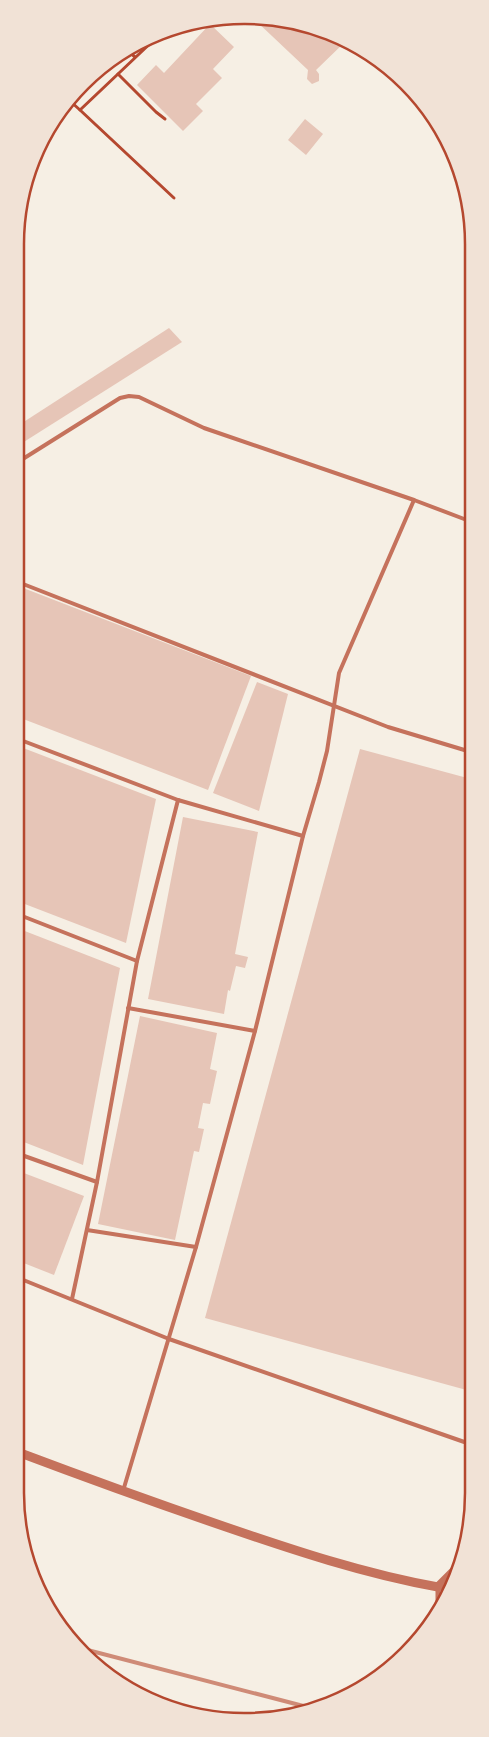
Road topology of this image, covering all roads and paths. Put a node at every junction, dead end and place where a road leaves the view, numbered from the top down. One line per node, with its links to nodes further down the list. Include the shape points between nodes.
1 (146, 47): 3 (path)
2 (132, 55): 3 (path)
3 (135, 58): 4 (path)
4 (118, 74): 6 (path); 7 (path)
5 (74, 105): 6 (path)
6 (80, 110): 8 (path)
7 (165, 119)
8 (174, 198)
9 (24, 458): 10 (lane, via 109,404 130,396 231,438)
10 (414, 500): 11 (lane); 13 (lane, via 344,659)
11 (465, 519)
12 (24, 584): 13 (lane)
13 (334, 705): 15 (lane, via 388,727); 17 (lane, via 327,750)
14 (24, 740): 16 (lane)
15 (465, 750)
16 (178, 800): 17 (lane); 19 (lane)
17 (303, 836): 21 (lane)
18 (24, 917): 19 (lane)
19 (137, 961): 20 (lane)
20 (128, 1008): 21 (lane); 23 (lane)
21 (255, 1031): 25 (lane)
22 (24, 1156): 23 (lane)
23 (97, 1182): 24 (lane)
24 (87, 1230): 25 (lane); 27 (lane)
25 (196, 1247): 28 (lane)
26 (24, 1280): 27 (lane)
27 (72, 1299): 28 (lane)
28 (169, 1339): 29 (lane); 31 (lane)
29 (465, 1442)
30 (24, 1454): 31 (street)
31 (123, 1491): 33 (street, via 292,1550 408,1582)
32 (448, 1577): 33 (street)
33 (438, 1587): 34 (street)
34 (438, 1599)

